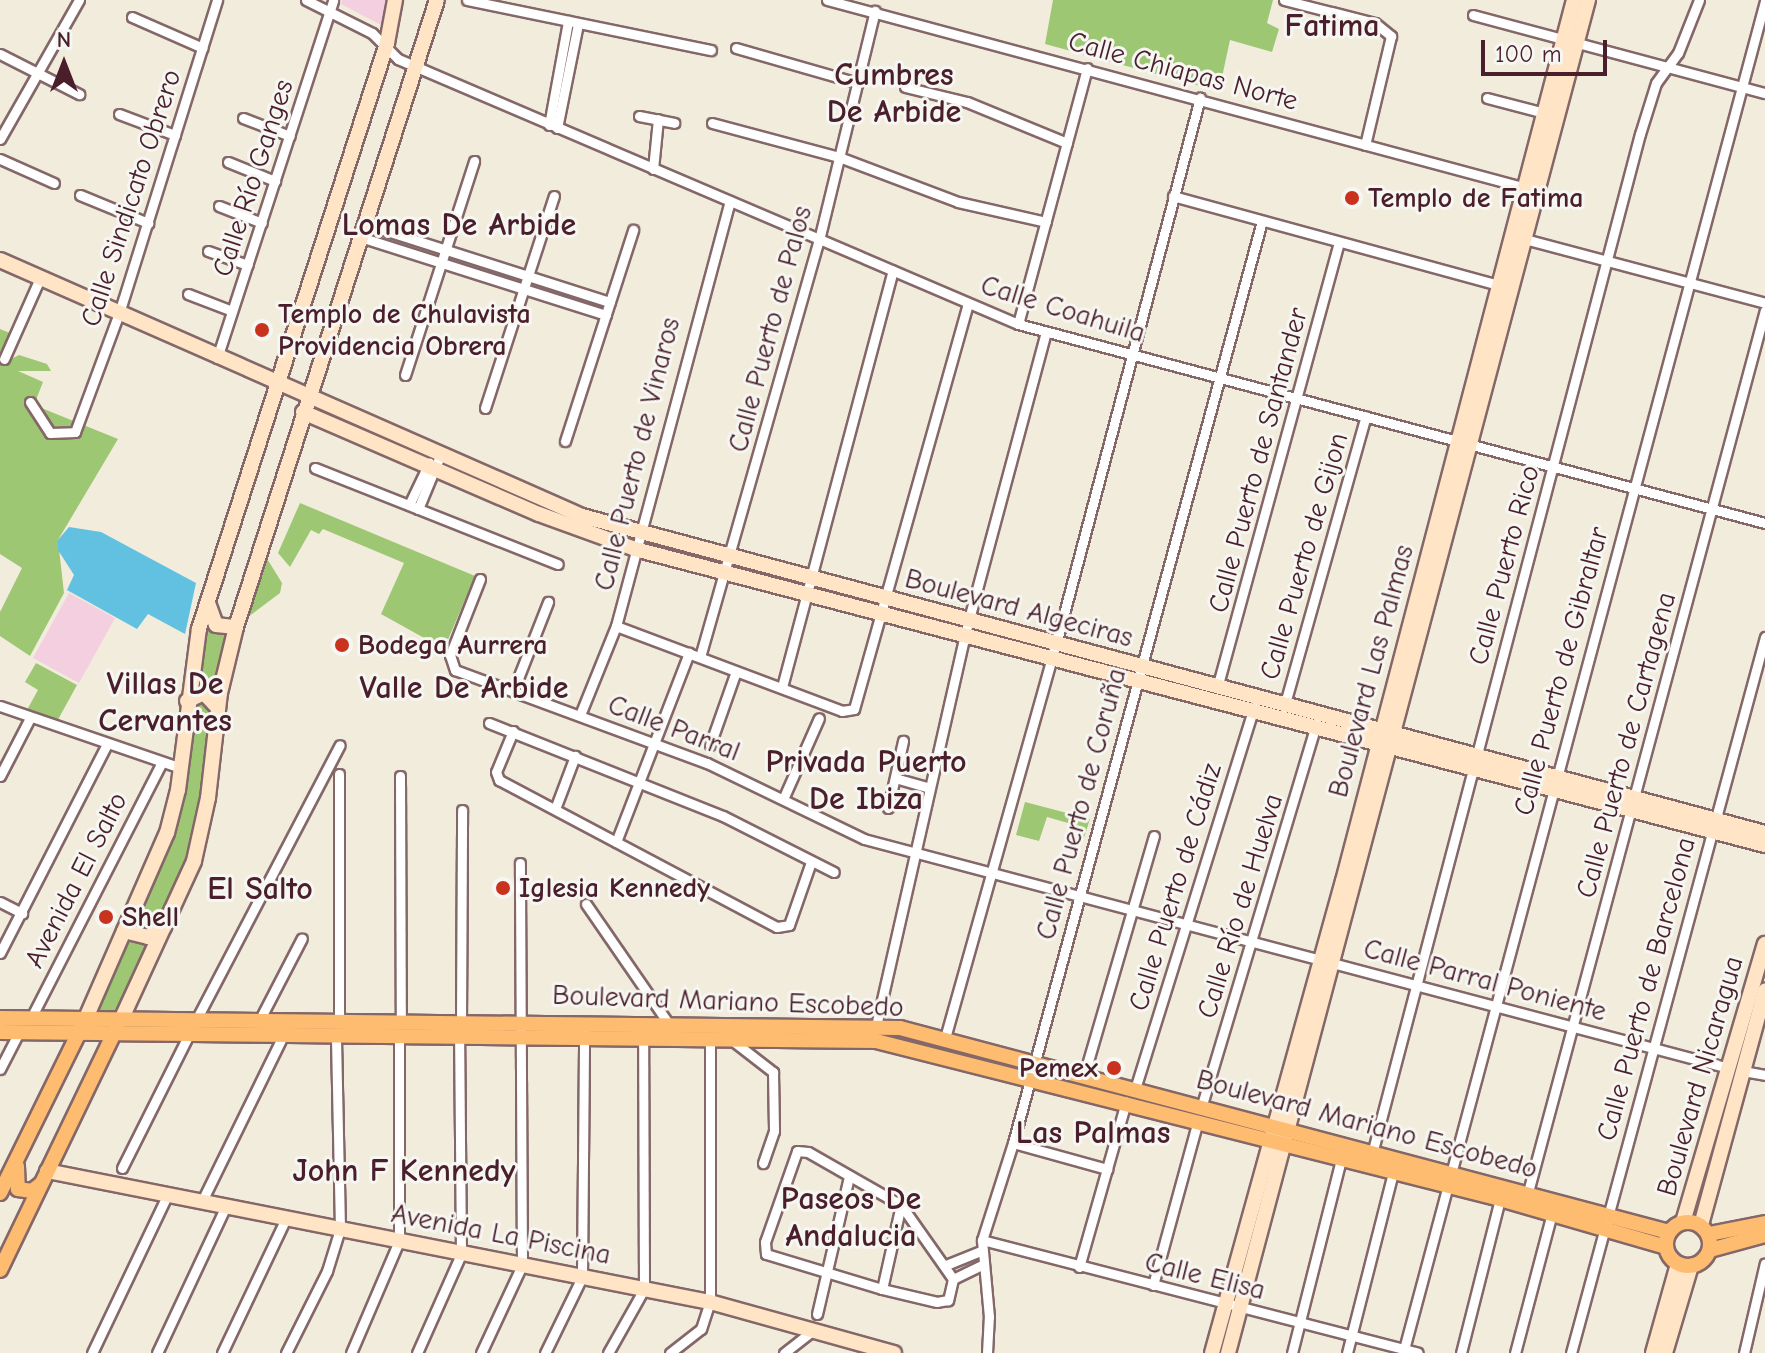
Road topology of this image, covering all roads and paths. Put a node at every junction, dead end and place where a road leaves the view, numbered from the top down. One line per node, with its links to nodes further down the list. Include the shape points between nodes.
1 (79, 0): 28 (street)
2 (217, 0): 21 (street, Calle Sindicato Obrero)
3 (306, 0): 15 (street, Calle Coahuila)
4 (333, 0): 15 (street, Calle Río Ganges)
5 (395, 0): 20 (street)
6 (437, 0): 25 (street)
7 (467, 0): 18 (street)
8 (827, 0): 14 (street, Calle Chiapas Norte)
9 (1284, 0): 48 (street, via 1375,23 1391,36)
10 (1574, 0): 19 (street, Boulevard Las Palmas)
11 (1588, 0): 19 (street, Boulevard Las Palmas)
12 (1699, 0): 26 (street, Calle Puerto Rico, via 1678,53)
13 (1765, 1): 31 (street, Calle Puerto de Gibraltar)
14 (875, 11): 27 (street, Calle Chiapas Norte); 29 (street, Calle Puerto de Palos)
15 (331, 12): 20 (street, Calle Coahuila); 45 (street, Calle Río Ganges)
16 (1473, 15): 19 (street)
17 (132, 17): 21 (street)
18 (573, 22): 23 (street); 43 (street)
19 (1571, 42): 26 (street); 36 (street, Boulevard Las Palmas); 68 (street, Boulevard Las Palmas)
20 (387, 43): 25 (street, Calle Coahuila, via 394,56); 98 (street)
21 (203, 48): 44 (street, Calle Sindicato Obrero)
22 (736, 48): 29 (street)
23 (711, 50)
24 (0, 54): 28 (street)
25 (416, 63): 43 (street, Calle Coahuila); 66 (street)
26 (1665, 67): 31 (street); 74 (street, Calle Puerto Rico, via 1640,134)
27 (1087, 68): 34 (street, Calle Chiapas Norte); 47 (street)
28 (36, 73): 33 (street); 46 (street)
29 (858, 83): 49 (street, Calle Puerto de Palos)
30 (905, 87): 47 (street, via 967,102)
31 (1740, 87): 32 (street); 80 (street, Calle Puerto de Gibraltar)
32 (1765, 93)
33 (79, 94)
34 (1200, 98): 48 (street, Calle Chiapas Norte); 59 (street)
35 (1487, 98): 36 (street)
36 (1544, 113): 56 (street, Boulevard Las Palmas)
37 (119, 114): 44 (street)
38 (639, 116): 40 (street)
39 (243, 118): 45 (street)
40 (658, 119): 41 (street); 53 (street)
41 (674, 123)
42 (712, 123): 49 (street)
43 (553, 126): 53 (street, Calle Coahuila)
44 (175, 135): 64 (street, Calle Sindicato Obrero)
45 (290, 136): 54 (street, Calle Río Ganges)
46 (0, 139)
47 (1067, 143): 63 (street)
48 (1365, 145): 56 (street, Calle Chiapas Norte)
49 (839, 157): 63 (street, via 958,202); 69 (street, Calle Puerto de Palos)
50 (0, 159): 55 (street)
51 (474, 161): 71 (street)
52 (228, 162): 54 (street)
53 (653, 169): 60 (street, Calle Coahuila)
54 (275, 181): 65 (street, Calle Río Ganges)
55 (54, 183)
56 (1526, 188): 68 (street, Boulevard Las Palmas)
57 (80, 195): 64 (street)
58 (554, 196): 78 (street)
59 (1173, 196): 62 (street); 93 (street)
60 (730, 201): 69 (street, Calle Coahuila); 113 (street, Calle Puerto de Vinaros)
61 (219, 206): 65 (street)
62 (1262, 221): 70 (street); 97 (street, Calle Puerto de Coruña)
63 (1046, 222): 91 (street)
64 (148, 223): 89 (street, Calle Sindicato Obrero)
65 (262, 223): 76 (street, Calle Río Ganges)
66 (362, 230): 71 (street); 75 (street); 101 (street)
67 (633, 230): 84 (street)
68 (1520, 237): 74 (street); 81 (street, Boulevard Las Palmas)
69 (819, 240): 77 (street, Calle Coahuila); 115 (street, Calle Puerto de Palos)
70 (1339, 243): 81 (street); 99 (street, Calle Puerto de Santander)
71 (445, 250): 75 (street); 78 (street)
72 (208, 251): 76 (street)
73 (0, 260): 79 (street, Boulevard Algeciras)
74 (1608, 261): 80 (street); 107 (street, Calle Puerto Rico)
75 (441, 263): 82 (street); 96 (street)
76 (248, 265): 88 (street, Calle Río Ganges)
77 (893, 271): 86 (street, Calle Coahuila); 119 (street)
78 (528, 276): 82 (street); 84 (street)
79 (40, 278): 89 (street, Boulevard Algeciras); 95 (street)
80 (1689, 283): 85 (street); 109 (street, Calle Puerto de Gibraltar)
81 (1506, 287): 105 (street, Boulevard Las Palmas)
82 (524, 289): 90 (street); 102 (street)
83 (188, 294): 88 (street)
84 (610, 302): 90 (street)
85 (1765, 303)
86 (968, 304): 91 (street, Calle Coahuila); 122 (street)
87 (1765, 310): 111 (street, Calle Puerto de Cartagena)
88 (232, 311): 94 (street, Calle Río Ganges)
89 (119, 313): 94 (street, Boulevard Algeciras); 100 (street, Calle Sindicato Obrero, via 75,432 50,433)
90 (606, 315): 104 (street)
91 (1018, 324): 92 (street, Calle Coahuila)
92 (1046, 332): 93 (street, Calle Coahuila); 125 (street)
93 (1131, 354): 97 (street, Calle Coahuila); 127 (street)
94 (217, 358): 98 (street, Boulevard Algeciras)
95 (4, 359)
96 (405, 375)
97 (1218, 377): 99 (street, Calle Coahuila); 131 (street, Calle Puerto de Coruña)
98 (276, 385): 101 (street, Boulevard Algeciras); 121 (street)
99 (1298, 400): 103 (street, Calle Coahuila); 134 (street, Calle Puerto de Santander)
100 (30, 402)
101 (305, 406): 106 (street, Boulevard Algeciras); 124 (street)
102 (485, 408)
103 (1366, 416): 105 (street, Calle Coahuila); 140 (street, Calle Puerto de Gijon)
104 (565, 441)
105 (1465, 443): 107 (street, Calle Coahuila); 147 (street, Boulevard Las Palmas)
106 (434, 461): 110 (street); 113 (street, Boulevard Algeciras); 114 (street, Boulevard Algeciras)
107 (1553, 467): 109 (street, Calle Coahuila); 154 (street, Calle Puerto Rico)
108 (315, 468): 110 (street)
109 (1635, 489): 111 (street, Calle Coahuila); 162 (street, Calle Puerto de Gibraltar)
110 (414, 507): 116 (street)
111 (1713, 509): 112 (street, Calle Coahuila); 165 (street, Calle Puerto de Cartagena)
112 (1765, 523)
113 (639, 533): 114 (street, Calle Puerto de Vinaros); 115 (street, Boulevard Algeciras)
114 (635, 549): 117 (street, Boulevard Algeciras); 123 (street, Calle Puerto de Vinaros)
115 (730, 555): 117 (street, Calle Puerto de Palos); 119 (street, Boulevard Algeciras)
116 (558, 564)
117 (725, 570): 119 (street, Boulevard Algeciras); 129 (street, Calle Puerto de Palos)
118 (480, 579): 135 (street, Calle Parral, via 450,663 455,670)
119 (807, 584): 122 (street, Boulevard Algeciras); 133 (street)
120 (548, 602): 135 (street)
121 (208, 603): 124 (street, via 216,625); 136 (street)
122 (887, 606): 125 (street, Boulevard Algeciras); 133 (street, via 857,705 842,711)
123 (616, 626): 128 (street); 141 (street, Calle Puerto de Vinaros)
124 (236, 627): 139 (street)
125 (967, 628): 127 (street, Boulevard Algeciras); 163 (street)
126 (1765, 637): 132 (street, Calle Puerto de Barcelona)
127 (1054, 650): 131 (street, Boulevard Algeciras); 178 (street)
128 (689, 653): 129 (street); 149 (street)
129 (700, 657): 130 (street)
130 (736, 671): 133 (street); 151 (street)
131 (1138, 673): 134 (street, Boulevard Algeciras); 138 (street, Boulevard Algeciras); 179 (street, Calle Puerto de Coruña)
132 (1760, 676): 169 (street, Calle Puerto de Barcelona)
133 (782, 687)
134 (1217, 688): 138 (street, Boulevard Algeciras)
135 (513, 691): 141 (street, Calle Parral)
136 (187, 701): 139 (street, via 204,693); 156 (street)
137 (0, 706): 142 (street)
138 (1254, 706): 140 (street, Boulevard Algeciras); 145 (street, Boulevard Algeciras); 185 (street, Calle Puerto de Cádiz)
139 (217, 707): 184 (street, via 204,823)
140 (1284, 707): 145 (street, Boulevard Algeciras)
141 (580, 715): 149 (street, Calle Parral)
142 (30, 718): 152 (street); 158 (street)
143 (819, 718): 164 (street)
144 (489, 723): 146 (street)
145 (1316, 723): 147 (street, Boulevard Algeciras); 188 (street, Calle Río de Huelva)
146 (513, 731): 153 (street); 167 (street, via 497,779)
147 (1385, 740): 154 (street, Boulevard Algeciras); 191 (street, Boulevard Las Palmas)
148 (903, 741): 160 (street)
149 (656, 744): 161 (street); 164 (street, Calle Parral)
150 (340, 745): 204 (street)
151 (710, 745)
152 (106, 746): 155 (street); 183 (street)
153 (575, 756): 161 (street); 167 (street)
154 (1474, 763): 162 (street, Boulevard Algeciras); 192 (street, Calle Puerto Rico)
155 (161, 764): 156 (street); 196 (street, Avenida El Salto)
156 (181, 768): 186 (street, via 167,833)
157 (339, 774): 206 (street)
158 (0, 776)
159 (400, 776): 207 (street)
160 (895, 778): 163 (street); 166 (street)
161 (641, 781): 172 (street); 175 (street)
162 (1553, 782): 165 (street, Boulevard Algeciras); 194 (street, Calle Puerto de Gibraltar)
163 (930, 788): 174 (street)
164 (784, 797): 174 (street, Calle Parral, via 864,839)
165 (1632, 803): 169 (street, Boulevard Algeciras); 205 (street, Calle Puerto de Cartagena)
166 (888, 808)
167 (555, 809): 172 (street)
168 (462, 810): 208 (street)
169 (1713, 824): 170 (street, Boulevard Algeciras); 173 (street, Boulevard Algeciras); 221 (street, Calle Puerto de Barcelona)
170 (1765, 833)
171 (1154, 836): 182 (street)
172 (616, 842): 175 (street, via 777,927 789,925)
173 (1765, 845)
174 (916, 852): 178 (street, Calle Parral); 203 (street)
175 (811, 862): 177 (street)
176 (520, 863): 209 (street)
177 (834, 872)
178 (992, 872): 179 (street, Calle Parral); 218 (street)
179 (1080, 895): 182 (street, Calle Parral); 222 (street, Calle Puerto de Coruña)
180 (0, 902): 183 (street)
181 (586, 904): 201 (street)
182 (1134, 909): 185 (street, Calle Parral); 225 (street)
183 (22, 913): 190 (street)
184 (167, 924): 186 (street, via 148,937); 198 (street)
185 (1188, 924): 188 (street, Calle Parral); 228 (street, Calle Puerto de Cádiz)
186 (124, 931): 197 (street)
187 (302, 938): 199 (street)
188 (1253, 942): 191 (street, Calle Parral); 230 (street, Calle Río de Huelva)
189 (1765, 944): 224 (street, Boulevard Nicaragua)
190 (0, 953)
191 (1328, 961): 192 (street, Calle Parral Poniente); 231 (street, Boulevard Las Palmas)
192 (1417, 984): 194 (street, Calle Parral Poniente); 234 (street, Calle Puerto Rico)
193 (1765, 991): 224 (street, Boulevard Nicaragua)
194 (1496, 1005): 205 (street, Calle Parral Poniente); 243 (street, Calle Puerto de Gibraltar)
195 (0, 1018): 196 (main road, Boulevard Mariano Escobedo)
196 (31, 1018): 197 (main road, Boulevard Mariano Escobedo)
197 (86, 1018): 198 (main road, Boulevard Mariano Escobedo); 214 (main road)
198 (121, 1020): 204 (main road, Boulevard Mariano Escobedo); 215 (main road)
199 (259, 1021): 204 (main road, Boulevard Mariano Escobedo); 206 (main road, Boulevard Mariano Escobedo)
200 (584, 1022): 209 (main road, Boulevard Mariano Escobedo); 210 (main road, Boulevard Mariano Escobedo); 217 (street)
201 (668, 1023): 202 (main road, Boulevard Mariano Escobedo); 210 (main road, Boulevard Mariano Escobedo)
202 (713, 1023): 213 (main road, Boulevard Mariano Escobedo); 219 (street); 220 (street)
203 (876, 1026): 213 (main road, Boulevard Mariano Escobedo); 218 (main road, Boulevard Mariano Escobedo)
204 (192, 1027): 215 (main road, Boulevard Mariano Escobedo); 216 (main road, Boulevard Mariano Escobedo); 238 (street)
205 (1573, 1027): 221 (street, Calle Parral Poniente); 245 (street, Calle Puerto de Cartagena)
206 (337, 1029): 207 (main road, Boulevard Mariano Escobedo); 216 (main road, Boulevard Mariano Escobedo); 256 (street)
207 (400, 1029): 208 (main road, Boulevard Mariano Escobedo); 260 (street)
208 (460, 1029): 209 (main road, Boulevard Mariano Escobedo); 264 (street)
209 (520, 1029): 217 (main road, Boulevard Mariano Escobedo); 266 (street)
210 (643, 1030): 217 (main road, Boulevard Mariano Escobedo); 219 (main road, Boulevard Mariano Escobedo); 276 (street)
211 (0, 1032): 212 (main road, Boulevard Mariano Escobedo)
212 (19, 1032): 214 (main road, Boulevard Mariano Escobedo); 223 (street)
213 (781, 1032): 220 (main road, Boulevard Mariano Escobedo); 227 (main road, Boulevard Mariano Escobedo, via 886,1042)
214 (78, 1033): 215 (main road, Boulevard Mariano Escobedo); 235 (main road)
215 (114, 1035): 242 (main road)
216 (283, 1036): 248 (street)
217 (584, 1037): 273 (street)
218 (945, 1038): 222 (main road, Boulevard Mariano Escobedo)
219 (710, 1039): 220 (main road, Boulevard Mariano Escobedo); 278 (street)
220 (731, 1039): 237 (street, via 768,1065 774,1081 772,1144)
221 (1654, 1048): 224 (street, Calle Parral Poniente); 253 (street, Calle Puerto de Barcelona)
222 (1034, 1062): 225 (main road, Boulevard Mariano Escobedo); 227 (street, Calle Puerto de Coruña)
223 (0, 1069)
224 (1736, 1070): 226 (street, Calle Parral Poniente); 254 (street, Boulevard Nicaragua); 257 (street, Boulevard Nicaragua)
225 (1084, 1075): 228 (main road, Boulevard Mariano Escobedo)
226 (1765, 1075)
227 (1030, 1078): 229 (main road, Boulevard Mariano Escobedo); 232 (street, Calle Puerto de Coruña)
228 (1135, 1089): 230 (main road, Boulevard Mariano Escobedo)
229 (1126, 1102): 230 (main road, Boulevard Mariano Escobedo); 239 (street)
230 (1200, 1115): 231 (main road, Boulevard Mariano Escobedo); 233 (main road, Boulevard Mariano Escobedo); 275 (street, Calle Río de Huelva)
231 (1282, 1128): 233 (street, Boulevard Las Palmas); 234 (main road, Boulevard Mariano Escobedo)
232 (1013, 1143): 239 (street); 261 (street, Calle Puerto de Coruña)
233 (1278, 1143): 236 (main road, Boulevard Mariano Escobedo); 279 (street, Boulevard Las Palmas)
234 (1373, 1150): 243 (main road, Boulevard Mariano Escobedo)
235 (19, 1154): 242 (main road, via 18,1189 32,1191); 244 (main road)
236 (1341, 1160): 240 (main road, Boulevard Mariano Escobedo); 281 (street)
237 (763, 1163)
238 (122, 1168)
239 (1107, 1169): 270 (street)
240 (1393, 1173): 243 (main road, Boulevard Mariano Escobedo); 282 (street)
241 (849, 1176): 249 (street); 272 (street); 272 (street, via 808,1152 794,1153 764,1246 769,1256)
242 (44, 1178): 246 (street, Avenida La Piscina); 271 (main road)
243 (1450, 1179): 245 (main road, Boulevard Mariano Escobedo); 247 (main road, Boulevard Mariano Escobedo); 283 (street, Calle Puerto de Gibraltar)
244 (2, 1184)
245 (1528, 1192): 253 (main road, Boulevard Mariano Escobedo)
246 (168, 1194): 248 (street, Avenida La Piscina); 284 (street)
247 (1500, 1199): 251 (main road, Boulevard Mariano Escobedo); 302 (street)
248 (202, 1201): 250 (street, Avenida La Piscina)
249 (901, 1205): 267 (street); 277 (street)
250 (226, 1206): 252 (street, Avenida La Piscina); 285 (street)
251 (1552, 1213): 253 (main road, Boulevard Mariano Escobedo); 303 (street)
252 (286, 1218): 256 (street, Avenida La Piscina); 286 (street)
253 (1607, 1222): 258 (main road, Boulevard Mariano Escobedo); 262 (main road, Boulevard Mariano Escobedo); 304 (street, Calle Puerto de Barcelona)
254 (1683, 1222): 257 (main road); 258 (main road)
255 (1765, 1223): 257 (main road)
256 (340, 1229): 260 (street, Avenida La Piscina); 287 (street, via 327,1271)
257 (1705, 1230): 263 (main road)
258 (1669, 1232): 262 (main road)
259 (1765, 1235): 263 (main road)
260 (399, 1241): 264 (street, Avenida La Piscina); 288 (street)
261 (981, 1246): 267 (street); 268 (street, Calle Puerto de Coruña); 270 (street, Calle Elisa)
262 (1666, 1247): 269 (main road)
263 (1710, 1250): 269 (main road)
264 (461, 1254): 266 (street, Avenida La Piscina); 289 (street)
265 (1765, 1263): 307 (street)
266 (522, 1265): 273 (street, Avenida La Piscina); 290 (street)
267 (946, 1265): 274 (street)
268 (982, 1265): 274 (street); 296 (street, Calle Puerto de Coruña, via 989,1317)
269 (1684, 1265): 305 (street); 306 (street)
270 (1079, 1267): 275 (street, Calle Elisa)
271 (0, 1270)
272 (826, 1273): 277 (street); 280 (street)
273 (582, 1277): 276 (street, Avenida La Piscina); 291 (street)
274 (953, 1279): 277 (street, via 950,1296 941,1302)
275 (1153, 1285): 279 (street, Calle Elisa)
276 (644, 1289): 278 (street, Avenida La Piscina); 292 (street)
277 (882, 1289)
278 (710, 1302): 280 (street, Avenida La Piscina); 293 (street, via 701,1329)
279 (1233, 1306): 281 (street, Calle Elisa); 297 (street, Boulevard Las Palmas); 298 (street, Boulevard Las Palmas)
280 (816, 1322): 294 (street); 295 (street, Avenida La Piscina)
281 (1300, 1322): 282 (street, Calle Elisa); 299 (street)
282 (1352, 1336): 283 (street, Calle Elisa); 300 (street)
283 (1403, 1351): 301 (street, Calle Elisa)
284 (92, 1353)
285 (157, 1353)
286 (222, 1353)
287 (286, 1353)
288 (351, 1353)
289 (417, 1353)
290 (481, 1353)
291 (545, 1353)
292 (608, 1353)
293 (670, 1353)
294 (784, 1353)
295 (894, 1353)
296 (987, 1353)
297 (1212, 1353)
298 (1228, 1353)
299 (1292, 1353)
300 (1347, 1353)
301 (1418, 1353)
302 (1461, 1353)
303 (1515, 1353)
304 (1571, 1353)
305 (1653, 1353)
306 (1665, 1353)
307 (1744, 1353)

